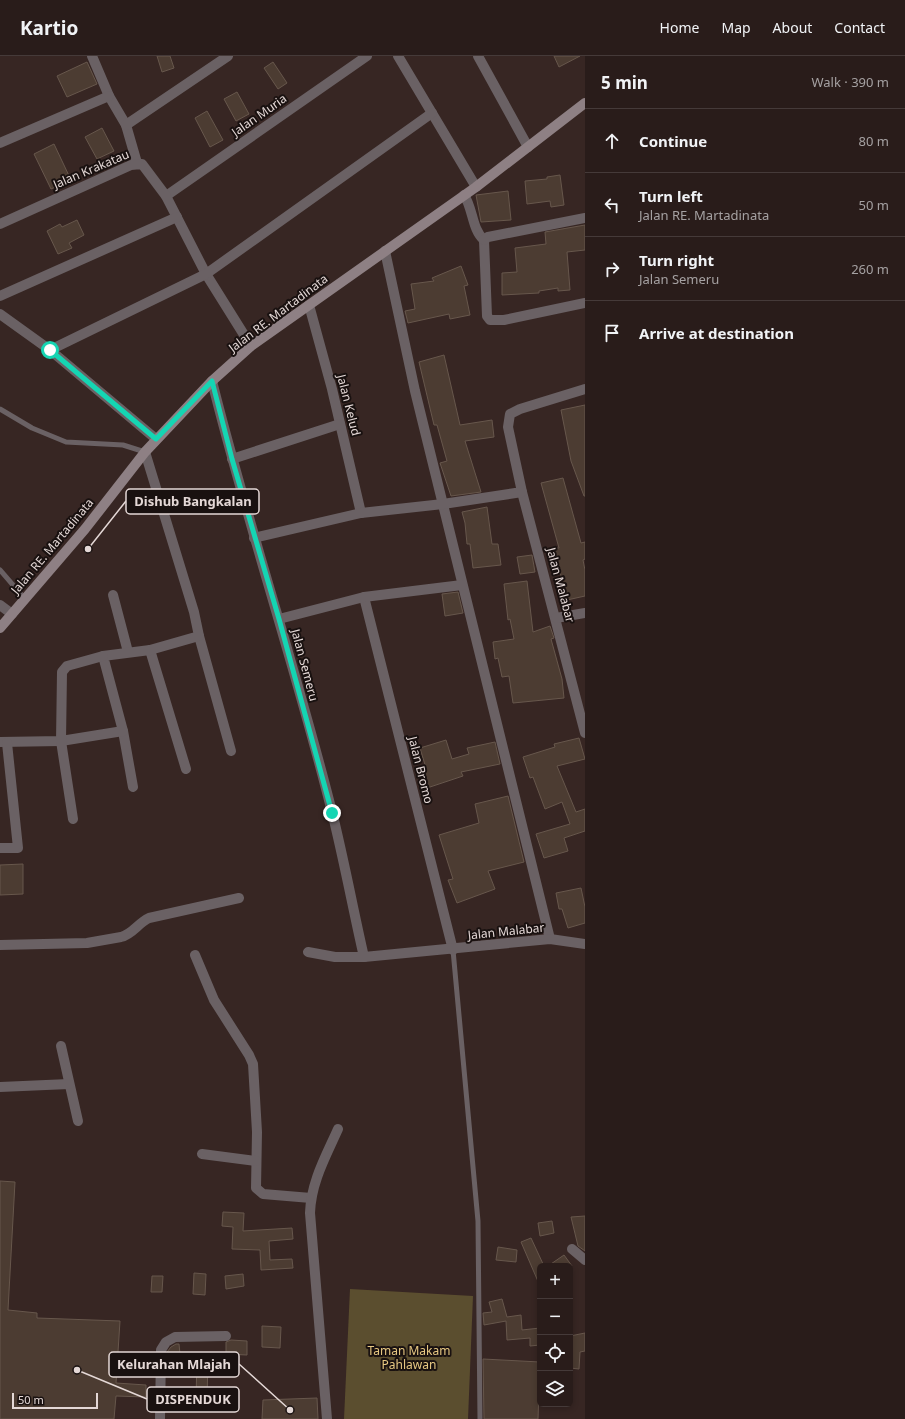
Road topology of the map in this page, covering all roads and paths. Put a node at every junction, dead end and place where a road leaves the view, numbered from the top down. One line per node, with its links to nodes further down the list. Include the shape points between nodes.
1 (92, 56): 6 (street)
2 (228, 56): 9 (street)
3 (367, 56): 15 (street, Jalan Muria)
4 (398, 56): 8 (street)
5 (478, 56): 11 (street)
6 (109, 96): 9 (street); 10 (street)
7 (585, 103): 11 (main road, Jalan RE. Martadinata)
8 (432, 113): 13 (street); 21 (street)
9 (126, 124): 12 (street)
10 (0, 143)
11 (528, 147): 13 (main road, Jalan RE. Martadinata)
12 (137, 163): 15 (street, Jalan Krakatau, via 146,168); 18 (street, Jalan Krakatau)
13 (476, 186): 14 (main road, Jalan RE. Martadinata)
14 (464, 195): 19 (street, via 478,232); 20 (main road, Jalan RE. Martadinata)
15 (166, 196): 16 (street, Jalan Krakatau)
16 (176, 217): 21 (street, Jalan Krakatau); 22 (street)
17 (585, 218): 19 (street, via 488,237)
18 (0, 224)
19 (484, 240): 23 (street, via 487,316 490,320 504,320)
20 (385, 251): 24 (main road, Jalan RE. Martadinata); 36 (street, via 415,391)
21 (206, 274): 26 (street, Jalan Krakatau); 27 (street)
22 (0, 296)
23 (585, 303)
24 (309, 305): 26 (main road, Jalan RE. Martadinata); 31 (street, Jalan Kelud)
25 (0, 314): 27 (street)
26 (251, 346): 28 (main road, Jalan RE. Martadinata)
27 (50, 350): 32 (street)
28 (212, 381): 32 (main road, Jalan RE. Martadinata); 34 (street, Jalan Semeru)
29 (585, 389): 35 (street, Jalan Malabar, via 510,414 508,427)
30 (0, 409): 33 (lane, via 32,428 66,442 123,445)
31 (340, 424): 34 (street); 37 (street, Jalan Kelud)
32 (156, 439): 33 (main road, Jalan RE. Martadinata)
33 (145, 452): 43 (main road, Jalan RE. Martadinata, via 85,529); 50 (street)
34 (232, 459): 38 (street, Jalan Semeru)
35 (522, 492): 36 (street); 47 (street, Jalan Malabar)
36 (443, 504): 37 (street); 40 (street)
37 (361, 513): 38 (street)
38 (254, 538): 48 (street, Jalan Semeru)
39 (0, 570): 43 (lane)
40 (462, 585): 42 (street); 64 (street)
41 (113, 595): 52 (street)
42 (364, 597): 48 (street); 67 (street, Jalan Bromo)
43 (25, 599): 46 (main road, Jalan RE. Martadinata)
44 (0, 605): 46 (street)
45 (585, 613): 47 (street)
46 (12, 614): 49 (main road, Jalan RE. Martadinata)
47 (556, 618): 55 (street, Jalan Malabar)
48 (279, 619): 70 (street, Jalan Semeru, via 332,813)
49 (0, 628)
50 (199, 636): 51 (street); 58 (street)
51 (150, 650): 52 (street); 59 (street)
52 (128, 652): 53 (street)
53 (104, 656): 54 (street); 56 (street, via 67,666 62,670)
54 (123, 731): 56 (street); 60 (street)
55 (585, 733)
56 (61, 741): 57 (street); 61 (street)
57 (4, 743): 62 (street, via 18,848)
58 (231, 751)
59 (186, 769)
60 (133, 787)
61 (73, 819)
62 (0, 848)
63 (239, 898): 66 (street, via 149,918 121,937 87,943)
64 (550, 939): 65 (street, Jalan Malabar); 67 (street, Jalan Malabar)
65 (585, 944)
66 (0, 945)
67 (453, 950): 70 (street, Jalan Malabar); 84 (lane, via 478,1220)
68 (308, 952): 70 (street, Jalan Malabar)
69 (195, 955): 77 (street, via 214,1000 253,1064)
70 (364, 957)
71 (61, 1046): 72 (street)
72 (69, 1084): 73 (street); 74 (street)
73 (0, 1087)
74 (78, 1120)
75 (338, 1129): 78 (street, via 316,1177)
76 (202, 1154): 77 (street)
77 (256, 1161): 78 (street, via 256,1188 260,1193)
78 (311, 1198): 83 (street, via 310,1213)
79 (572, 1249): 80 (street)
80 (585, 1260)
81 (226, 1336): 82 (street, via 176,1337 164,1345)
82 (160, 1419)
83 (327, 1419)
84 (480, 1419)

